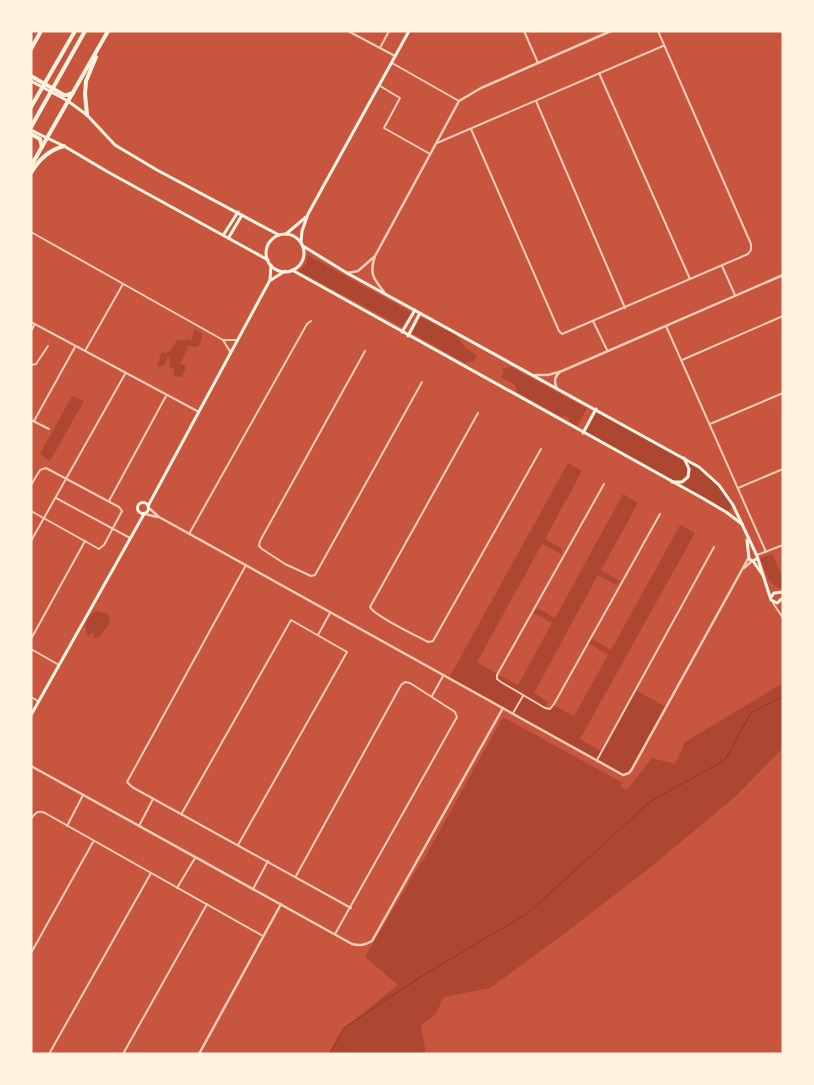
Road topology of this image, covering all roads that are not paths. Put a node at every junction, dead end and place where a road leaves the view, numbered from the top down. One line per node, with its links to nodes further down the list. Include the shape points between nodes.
1 (41, 31): 12 (highway); 15 (highway)
2 (75, 31): 27 (highway)
3 (85, 31): 30 (highway)
4 (108, 31): 11 (highway)
5 (349, 31): 14 (street)
6 (389, 31): 14 (street)
7 (409, 31): 16 (main road)
8 (524, 31): 18 (street)
9 (611, 31): 18 (street)
10 (658, 31): 13 (street)
11 (104, 39): 23 (highway); 28 (highway, via 86,81)
12 (31, 42)
13 (664, 46): 19 (street); 51 (street, via 751,244 752,250 748,254)
14 (380, 48): 16 (street)
15 (31, 49)
16 (395, 56): 17 (main road)
17 (391, 63): 22 (main road); 25 (street)
18 (538, 64): 25 (street)
19 (599, 73): 24 (street); 56 (street)
20 (31, 76): 23 (highway, via 66,95)
21 (31, 81): 26 (main road)
22 (379, 85): 35 (street, via 400,98 384,128); 39 (main road)
23 (73, 93): 26 (highway)
24 (536, 100): 29 (street); 61 (street)
25 (459, 101): 32 (street)
26 (68, 102): 28 (main road); 31 (highway)
27 (31, 107)
28 (87, 115): 38 (main road, via 115,146)
29 (470, 129): 32 (street); 66 (street, via 559,331 564,334)
30 (31, 130): 31 (main road); 34 (highway, via 40,139)
31 (47, 138): 33 (main road); 34 (highway)
32 (435, 144): 35 (street)
33 (64, 146): 37 (highway, via 47,153); 42 (main road)
34 (42, 147): 36 (highway)
35 (430, 154): 48 (street)
36 (31, 166)
37 (31, 173)
38 (238, 212): 40 (main road); 42 (main road)
39 (308, 214): 43 (main road); 46 (main road)
40 (242, 215): 44 (main road); 45 (main road)
41 (31, 232): 58 (street)
42 (224, 234): 45 (main road)
43 (286, 234): 44 (main road); 46 (main road)
44 (279, 235): 49 (main road, via 267,248)
45 (230, 237): 49 (main road)
46 (301, 242): 47 (main road)
47 (303, 246): 52 (main road, via 304,256); 54 (main road)
48 (375, 256): 54 (street, via 363,268); 59 (street, via 372,275)
49 (268, 260): 50 (main road)
50 (271, 265): 53 (main road); 57 (main road)
51 (722, 266): 56 (street); 60 (street)
52 (292, 270): 53 (main road); 71 (main road)
53 (285, 272): 57 (main road)
54 (347, 273): 59 (main road)
55 (783, 275): 60 (street)
56 (690, 279): 61 (street)
57 (270, 280): 75 (main road)
58 (123, 284): 74 (street); 81 (street)
59 (384, 292): 62 (main road)
60 (736, 296): 69 (street)
61 (625, 308): 66 (street)
62 (415, 310): 63 (main road); 71 (main road)
63 (420, 313): 72 (main road); 87 (main road)
64 (783, 316): 83 (street)
65 (311, 321): 123 (street)
66 (593, 321): 80 (street)
67 (31, 322): 68 (street)
68 (35, 324): 70 (street); 78 (street)
69 (666, 326): 80 (street); 83 (street)
70 (31, 331)
71 (402, 332): 72 (main road)
72 (408, 336): 98 (main road)
73 (227, 339): 74 (street); 75 (street); 76 (street)
74 (223, 340): 76 (street)
75 (238, 340): 82 (main road)
76 (225, 344): 82 (street)
77 (48, 346): 84 (street, via 36,364)
78 (74, 347): 81 (street); 95 (street)
79 (365, 351): 88 (street, via 260,541 262,549 285,564 311,576 315,574)
80 (607, 351): 85 (street)
81 (84, 352): 86 (street)
82 (232, 353): 93 (main road)
83 (682, 360): 96 (street)
84 (31, 365)
85 (562, 371): 87 (street); 89 (street, via 554,382)
86 (125, 374): 91 (street); 102 (street)
87 (534, 375): 89 (main road)
88 (422, 382)
89 (558, 389): 92 (main road)
90 (783, 393): 96 (street)
91 (166, 396): 93 (street); 109 (street)
92 (596, 409): 98 (main road); 100 (main road)
93 (200, 413): 107 (main road)
94 (478, 413): 99 (street, via 370,607 373,612 432,642)
95 (32, 420): 97 (street)
96 (710, 424): 106 (street)
97 (49, 429)
98 (583, 433): 103 (main road)
99 (541, 449)
100 (684, 458): 103 (main road, via 689,469 688,477 682,482); 111 (main road, via 719,484)
101 (783, 469): 106 (street)
102 (67, 478): 105 (street, via 44,468); 108 (street); 109 (street)
103 (671, 482): 115 (main road)
104 (604, 484): 147 (street, via 497,674 500,682)
105 (31, 485)
106 (738, 488): 129 (street)
107 (153, 494): 110 (main road); 112 (main road)
108 (56, 498): 119 (street); 122 (street)
109 (109, 501): 122 (street, via 122,511)
110 (144, 503): 112 (main road); 114 (main road, via 138,505)
111 (733, 505): 115 (main road); 120 (main road)
112 (148, 507): 116 (main road); 118 (street)
113 (31, 511): 119 (street)
114 (139, 512): 116 (main road); 121 (main road)
115 (726, 512): 120 (main road)
116 (144, 514): 118 (street); 121 (main road)
117 (660, 514): 147 (street, via 553,706 548,709)
118 (159, 517): 123 (street)
119 (44, 518): 125 (street); 126 (street)
120 (742, 525): 130 (main road)
121 (137, 526): 124 (main road)
122 (112, 529): 124 (street); 126 (street, via 101,548)
123 (189, 534): 131 (street)
124 (130, 538): 144 (main road)
125 (31, 541)
126 (85, 541): 142 (street)
127 (783, 545): 129 (street)
128 (714, 547): 153 (street)
129 (766, 552): 130 (street)
130 (753, 557): 132 (main road); 153 (street, via 741,570 629,773 623,775)
131 (246, 565): 138 (street); 156 (street, via 127,780 132,787)
132 (768, 586): 134 (main road); 135 (main road)
133 (783, 592): 134 (main road)
134 (777, 593): 135 (main road); 136 (main road)
135 (771, 597): 137 (main road)
136 (782, 601): 137 (main road)
137 (774, 604): 140 (street)
138 (330, 612): 141 (street); 145 (street)
139 (783, 614): 140 (street)
140 (783, 618)
141 (318, 636): 157 (street, via 291,620); 162 (street, via 347,652)
142 (31, 639)
143 (31, 650): 144 (street)
144 (59, 665): 149 (main road)
145 (443, 675): 146 (street); 150 (street)
146 (432, 696): 166 (street, via 410,683 401,685); 171 (street, via 457,716)
147 (523, 696): 151 (street)
148 (31, 697): 149 (street)
149 (38, 701): 152 (main road)
150 (503, 708): 151 (street); 172 (street, via 372,941 352,944)
151 (512, 714): 153 (street)
152 (31, 715)
153 (596, 760)
154 (31, 766): 155 (street)
155 (84, 795): 159 (street); 160 (street)
156 (154, 798): 157 (street); 160 (street)
157 (182, 814): 162 (street)
158 (31, 820): 159 (street, via 41,812)
159 (66, 826): 161 (street)
160 (139, 826): 163 (street)
161 (94, 842): 165 (street); 174 (street)
162 (238, 845): 164 (street)
163 (196, 857): 167 (street); 168 (street)
164 (268, 861): 166 (street); 168 (street)
165 (151, 873): 167 (street); 175 (street)
166 (296, 876): 171 (street)
167 (177, 888): 169 (street)
168 (252, 888): 170 (street)
169 (207, 904): 173 (street); 176 (street)
170 (281, 904): 172 (street); 173 (street)
171 (351, 908): 172 (street)
172 (336, 934)
173 (264, 937): 177 (street)
174 (31, 954)
175 (49, 1054)
176 (123, 1054)
177 (199, 1054)

